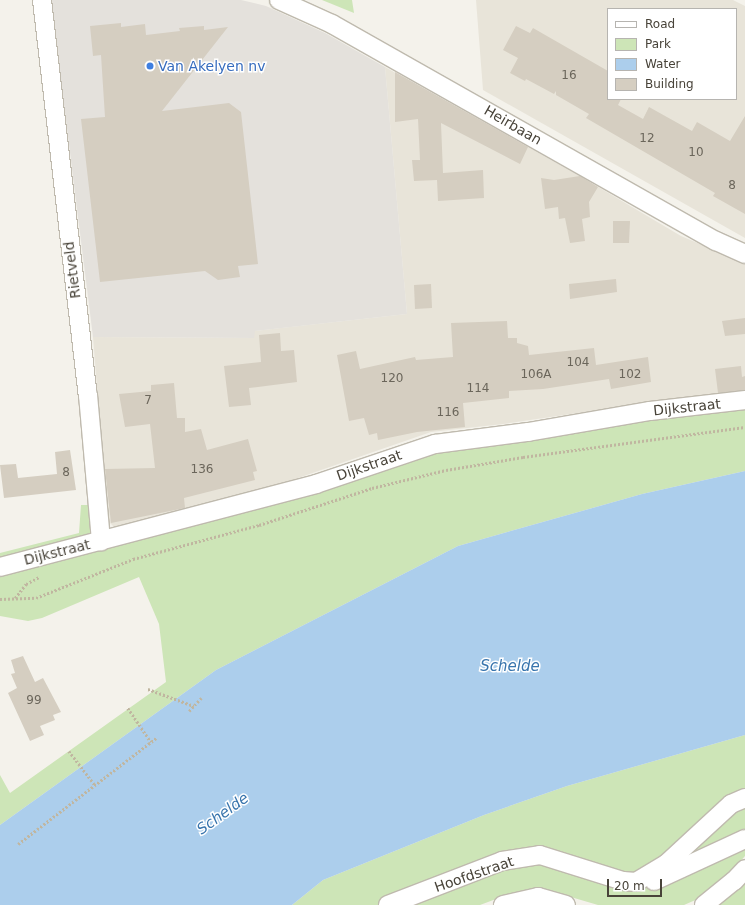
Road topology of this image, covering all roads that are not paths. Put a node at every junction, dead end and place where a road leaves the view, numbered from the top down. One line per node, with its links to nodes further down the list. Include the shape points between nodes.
1 (42, 0): 5 (street, Rietveld, via 88,395)
2 (279, 0): 3 (street, Heirbaan, via 332,24 716,241)
3 (745, 254)
4 (745, 400): 5 (street, Dijkstraat, via 644,412 528,432 436,444 316,484)
5 (101, 541): 6 (street, Dijkstraat)
6 (0, 567)
7 (745, 798): 10 (street, via 731,804 666,864)
8 (745, 839): 10 (street, Hoofdstraat, via 662,880)
9 (745, 869): 14 (street)
10 (636, 882): 11 (street, Hoofdstraat, via 624,881 540,855 502,861)
11 (388, 905)
12 (503, 905): 13 (street, via 538,897)
13 (566, 905)
14 (704, 905)

